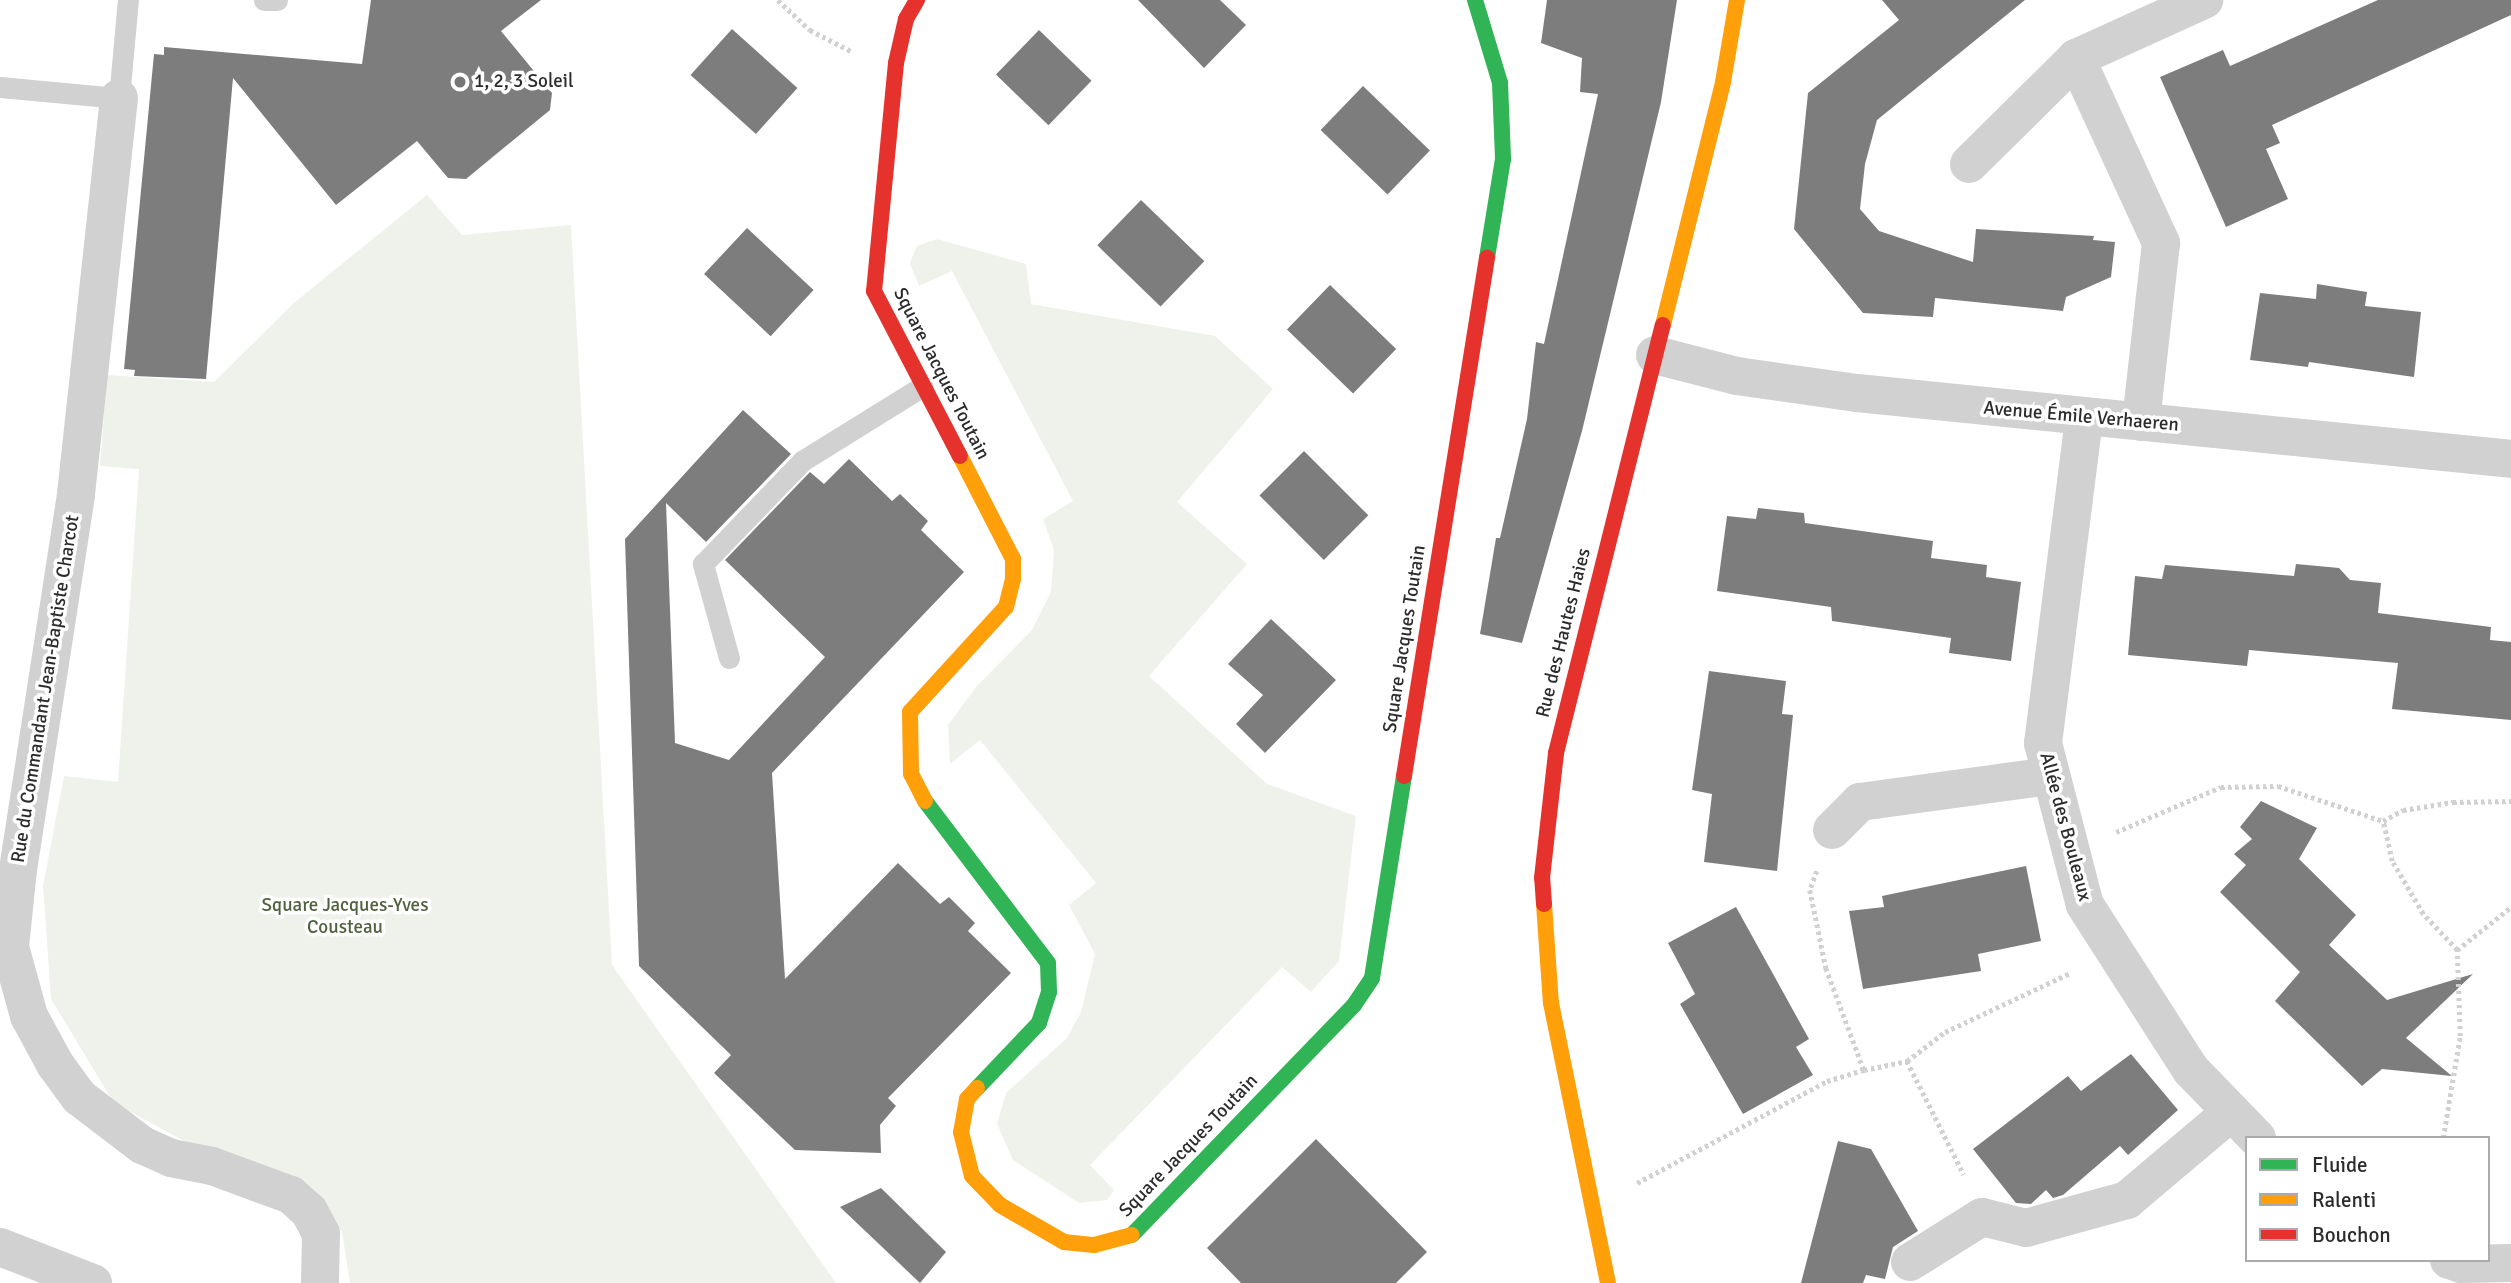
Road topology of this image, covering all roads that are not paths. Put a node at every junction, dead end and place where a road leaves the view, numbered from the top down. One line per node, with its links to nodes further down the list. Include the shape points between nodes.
1 (128, 0): 10 (lane)
2 (264, 0): 3 (lane)
3 (277, 0)
4 (917, 0): 13 (street, Square Jacques Toutain, via 906,19 896,63 874,291)
5 (1475, 0): 13 (street, Square Jacques Toutain, via 1500,83 1503,159 1372,978 1354,1005 1135,1234 1094,1245 1064,1242 1000,1205 972,1176 961,1132 967,1099 1039,1023 1049,992 1048,963 930,812 912,774 910,712 1006,607 1013,579 1013,559)
6 (1737, 0): 12 (street, Rue des Hautes Haies, via 1723,82)
7 (2204, 0): 8 (street)
8 (2076, 58): 11 (street); 15 (street, via 2161,243)
9 (0, 87): 10 (lane)
10 (119, 98): 26 (street, Rue du Commandant Jean-Baptiste Charcot, via 76,495 10,947 29,1016 79,1097 142,1144 171,1158 212,1166 291,1195 309,1211 321,1234)
11 (1969, 164)
12 (1655, 355): 14 (street, Avenue Émile Verhaeren, via 1737,376); 27 (street, Rue des Hautes Haies, via 1556,754 1542,878 1551,1003)
13 (923, 386): 17 (lane, via 802,461 704,564)
14 (2084, 419): 15 (street, Avenue Émile Verhaeren); 18 (street, Allée des Bouleaux, via 2043,743)
15 (2141, 422): 16 (street, Avenue Émile Verhaeren)
16 (2511, 459)
17 (729, 658)
18 (2051, 776): 19 (street, via 1860,802); 20 (street, Allée des Bouleaux, via 2085,905 2191,1070)
19 (1832, 830)
20 (2244, 1125): 22 (street, via 2127,1200 2026,1228 1982,1217)
21 (0, 1247): 25 (street)
22 (1910, 1262)
23 (2455, 1262): 24 (street)
24 (2511, 1263)
25 (93, 1283)
26 (320, 1283)
27 (1608, 1283)

